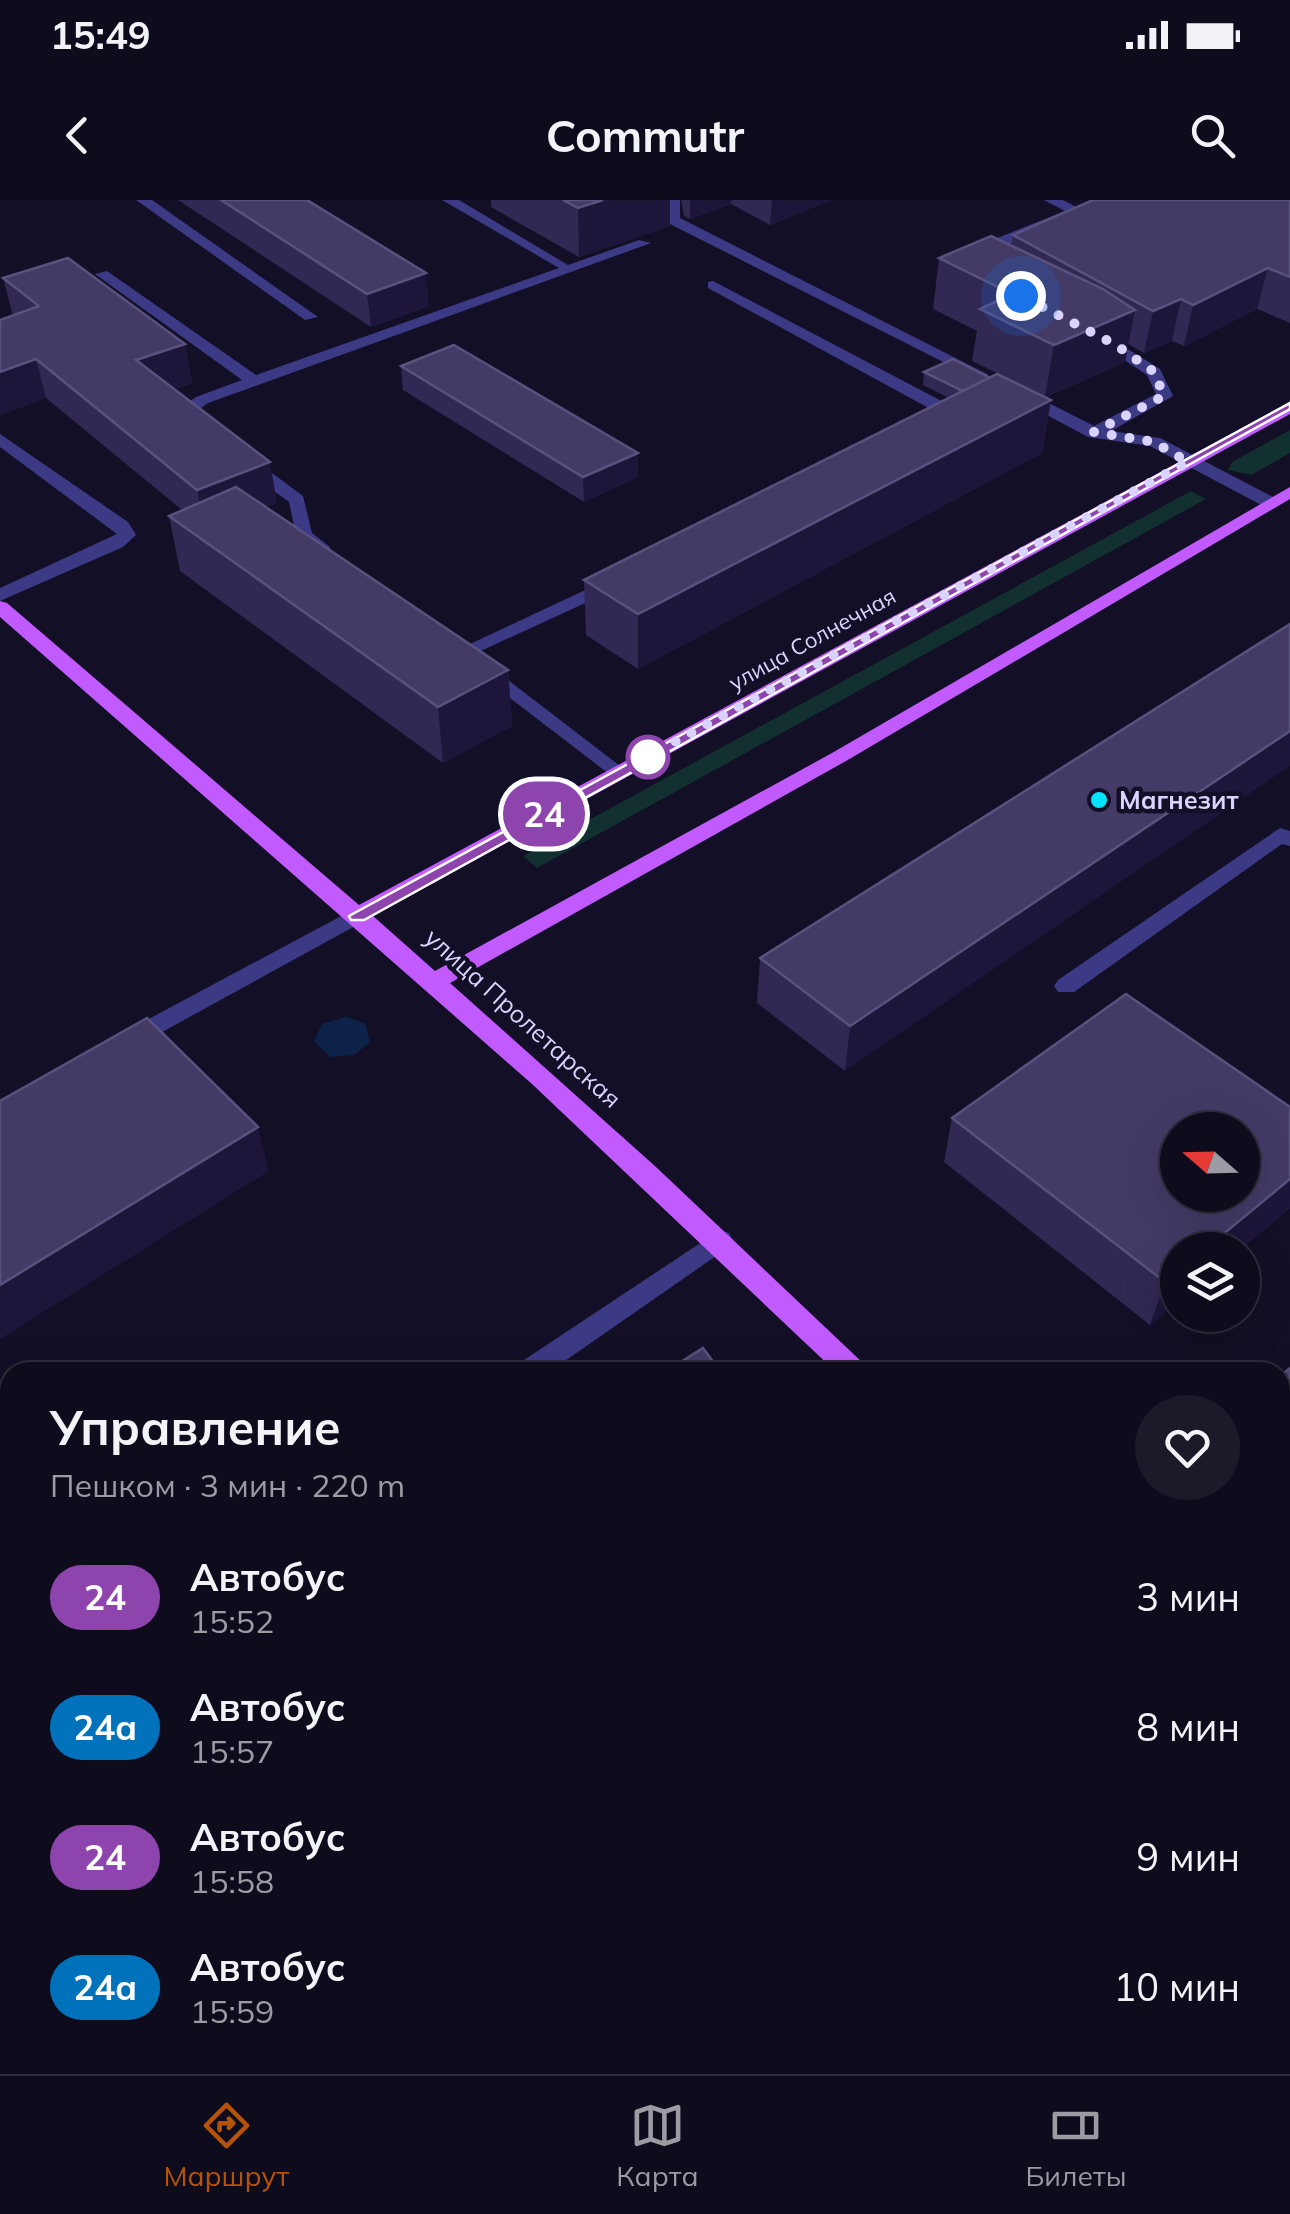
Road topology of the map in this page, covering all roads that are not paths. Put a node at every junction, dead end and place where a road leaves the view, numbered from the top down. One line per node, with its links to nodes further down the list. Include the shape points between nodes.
1 (143, 200): 10 (street)
2 (449, 200): 6 (street)
3 (674, 200): 15 (street, via 667,217 1015,399)
4 (1051, 200): 7 (street, via 1077,211 975,252 969,266)
5 (644, 242): 12 (street)
6 (561, 264)
7 (980, 272)
8 (102, 274): 12 (street)
9 (714, 285): 14 (street)
10 (310, 317)
11 (1084, 328): 15 (street, via 1154,372 1164,396)
12 (254, 382): 16 (street, via 188,406 182,414)
13 (1290, 407): 19 (main road, улица Солнечная)
14 (964, 422)
15 (1094, 432): 19 (street, via 1154,442)
16 (210, 435)
17 (0, 439): 24 (street, via 127,535)
18 (239, 456): 22 (street, via 297,500 303,535)
19 (1188, 462): 21 (street); 26 (main road, улица Солнечная)
20 (1290, 492): 21 (main road)
21 (1271, 503): 29 (main road, via 839,757)
22 (334, 558)
23 (623, 578): 26 (street, via 453,647)
24 (0, 595)
25 (0, 607): 28 (main road, улица Пролетарская)
26 (617, 774): 28 (main road, улица Солнечная)
27 (1290, 839): 30 (street, via 1280,834)
28 (358, 916): 29 (main road, улица Пролетарская); 31 (street)
29 (435, 981): 32 (main road, улица Пролетарская)
30 (1066, 986)
31 (104, 1053)
32 (720, 1240): 33 (street); 34 (main road, улица Пролетарская)
33 (543, 1362)
34 (844, 1362)

